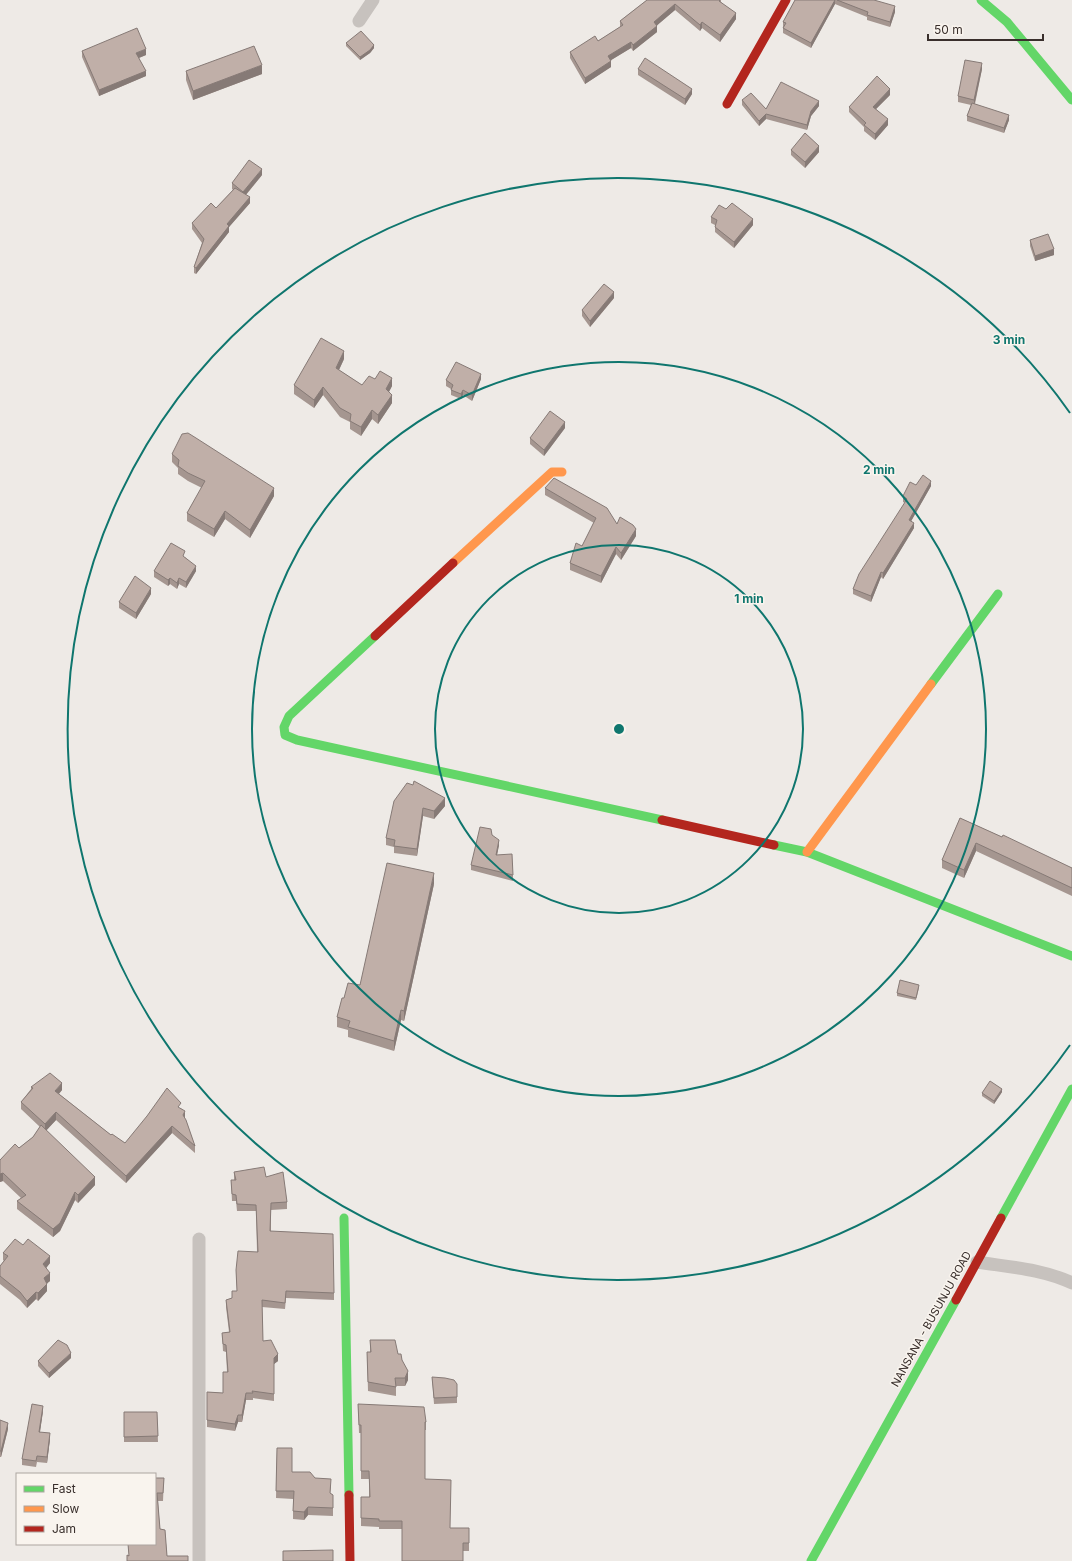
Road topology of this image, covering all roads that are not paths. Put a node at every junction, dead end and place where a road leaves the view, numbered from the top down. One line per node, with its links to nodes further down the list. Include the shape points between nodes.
1 (373, 0): 4 (street)
2 (786, 0): 6 (street)
3 (980, 0): 5 (street, via 1014,30 1057,86)
4 (359, 21)
5 (1072, 100)
6 (727, 104)
7 (562, 472): 9 (street, via 552,472 289,716 284,727 284,735 297,740)
8 (998, 594): 9 (street)
9 (807, 852): 10 (street)
10 (1072, 956)
11 (1072, 1089): 14 (street, NANSANA - BUSUNJU ROAD)
12 (344, 1218): 17 (street)
13 (199, 1239): 16 (street)
14 (977, 1262): 15 (street, via 1058,1276); 18 (street, NANSANA - BUSUNJU ROAD)
15 (1072, 1283)
16 (199, 1561)
17 (350, 1561)
18 (810, 1561)

